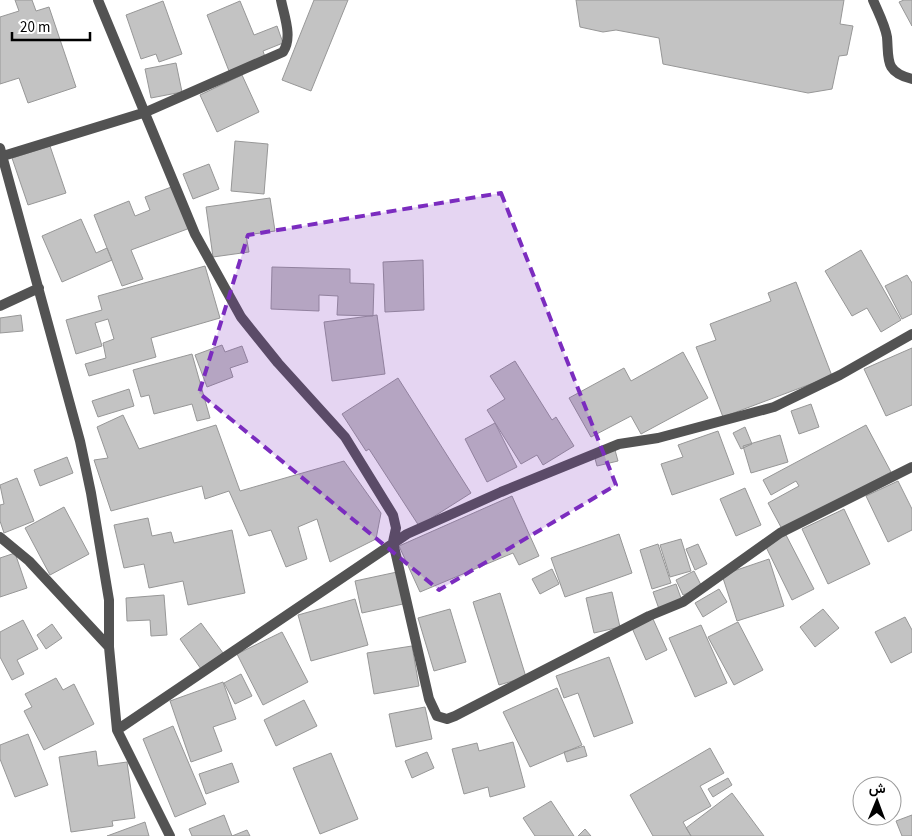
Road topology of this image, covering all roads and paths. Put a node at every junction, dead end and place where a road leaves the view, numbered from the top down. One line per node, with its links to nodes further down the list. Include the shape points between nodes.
1 (98, 0): 5 (street)
2 (281, 0): 5 (street, via 288,36 283,52)
3 (873, 0): 4 (street, via 887,36 887,60 896,73)
4 (912, 79)
5 (146, 112): 6 (street); 12 (street, via 196,234 241,317 345,437 393,515 396,528)
6 (1, 152): 7 (street)
7 (39, 288): 8 (street); 13 (street, via 91,493 109,600)
8 (0, 306)
9 (912, 334): 12 (street, via 840,375 774,407 658,438 619,444 501,492)
10 (912, 467): 12 (street, via 780,533 683,602 649,616 447,719 437,716 429,700)
11 (0, 537): 13 (street, via 29,561)
12 (393, 542): 14 (street)
13 (109, 647): 14 (street)
14 (117, 730): 15 (street)
15 (170, 836)

